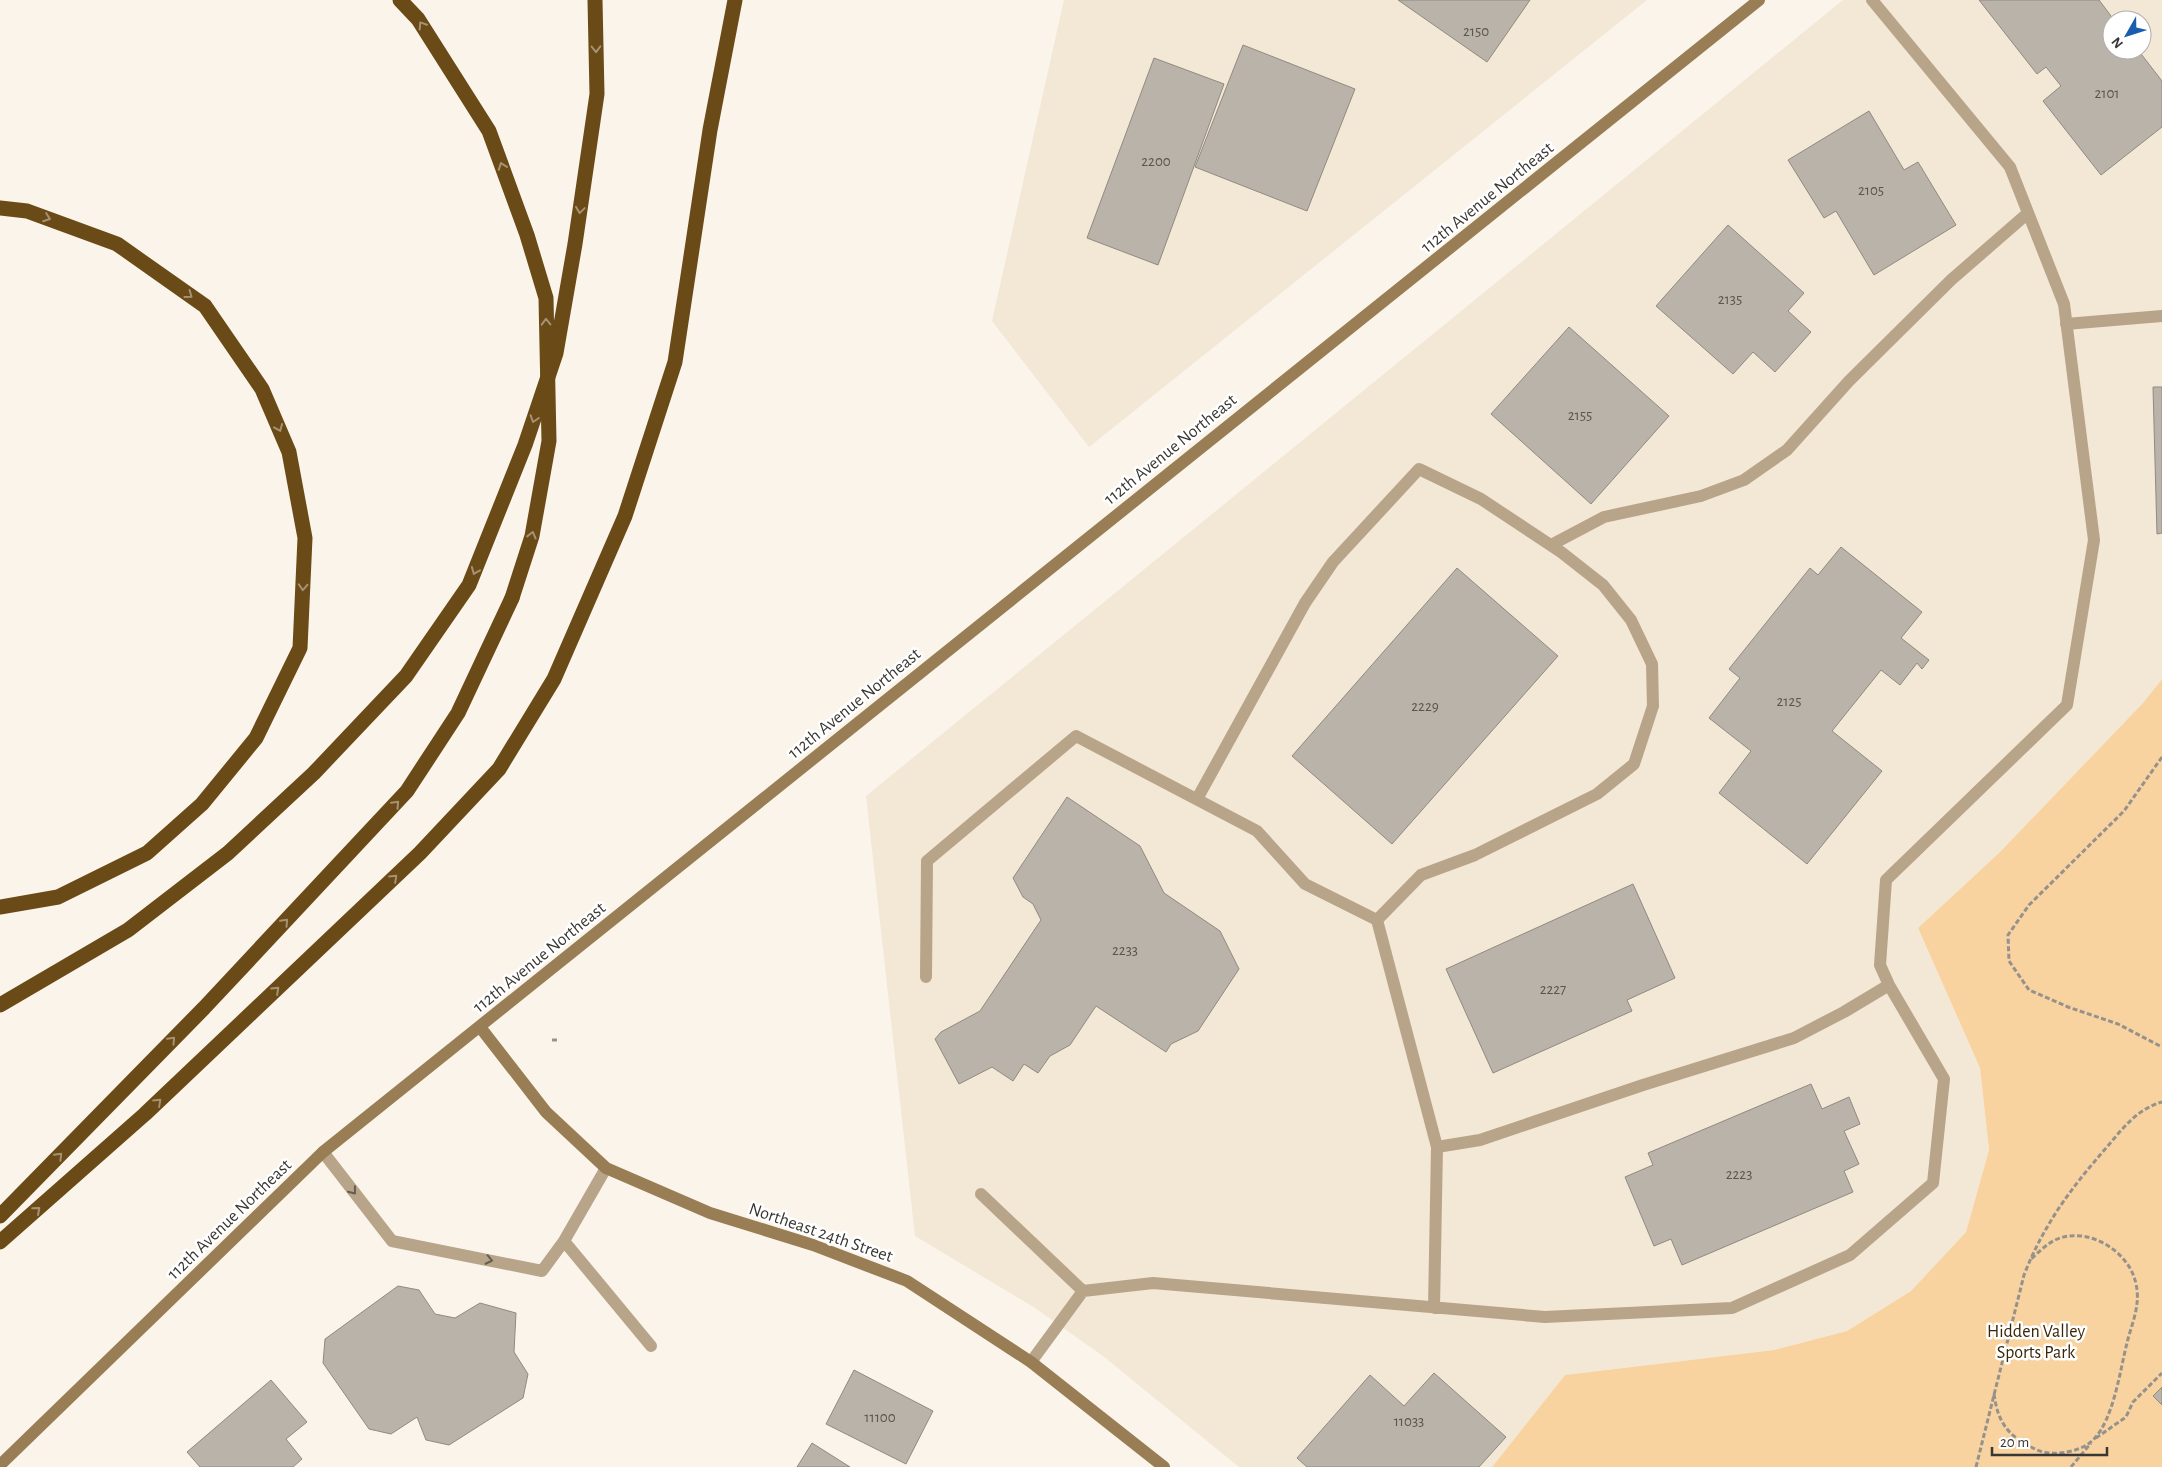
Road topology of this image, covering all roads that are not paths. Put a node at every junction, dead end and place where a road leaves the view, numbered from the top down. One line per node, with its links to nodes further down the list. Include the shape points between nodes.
1 (400, 0): 22 (highway, one-way to 1, bridge, via 204,1008 407,791 458,713 512,598 532,536 549,441 546,298 489,131 418,19)
2 (595, 0): 16 (highway, one-way to 16, via 597,94 556,353 525,445 469,586 406,676 314,773 228,853 128,930)
3 (735, 0): 24 (highway, one-way to 3, via 145,1114 420,854 499,769 554,679 625,516 675,362 710,130)
4 (1759, 0): 17 (main road, 112th Avenue Northeast)
5 (1872, 0): 7 (lane, via 2010,167)
6 (0, 208): 12 (highway, one-way to 12, via 27,210 117,244 205,306 262,389 289,452 305,538 300,648 256,738 202,804 148,853 58,897)
7 (2028, 213): 9 (lane, via 2064,304); 10 (lane, via 1951,280 1849,381 1787,450 1744,480 1701,496 1604,517)
8 (2162, 316): 9 (lane)
9 (2066, 324): 15 (lane, via 2094,540 2067,705 1886,880 1880,965)
10 (1551, 545): 11 (lane, via 1481,499 1418,469 1333,562 1310,595); 13 (lane, via 1603,585 1631,620 1652,664 1653,706 1634,764 1597,794 1475,855 1421,875)
11 (1197, 799): 13 (lane, via 1257,832 1305,884); 14 (lane, via 1076,736 927,862)
12 (0, 907)
13 (1377, 920): 18 (lane)
14 (926, 977)
15 (1889, 985): 18 (lane, via 1794,1038 1480,1140); 26 (lane, via 1944,1080 1933,1183 1850,1255 1732,1308 1545,1317)
16 (0, 1005)
17 (480, 1027): 19 (main road, 112th Avenue Northeast); 20 (main road, Northeast 24th Street, via 546,1112)
18 (1437, 1146): 26 (lane)
19 (322, 1152): 23 (lane, one-way to 23, via 392,1240 542,1271); 29 (main road, 112th Avenue Northeast)
20 (606, 1168): 23 (lane); 28 (main road, Northeast 24th Street, via 710,1213 813,1244 907,1281)
21 (981, 1194): 25 (lane)
22 (0, 1216)
23 (564, 1241): 27 (lane)
24 (0, 1242)
25 (1083, 1291): 26 (lane, via 1153,1283); 28 (lane)
26 (1434, 1308)
27 (651, 1346)
28 (1031, 1362): 30 (main road, Northeast 24th Street)
29 (0, 1465)
30 (1164, 1467)

